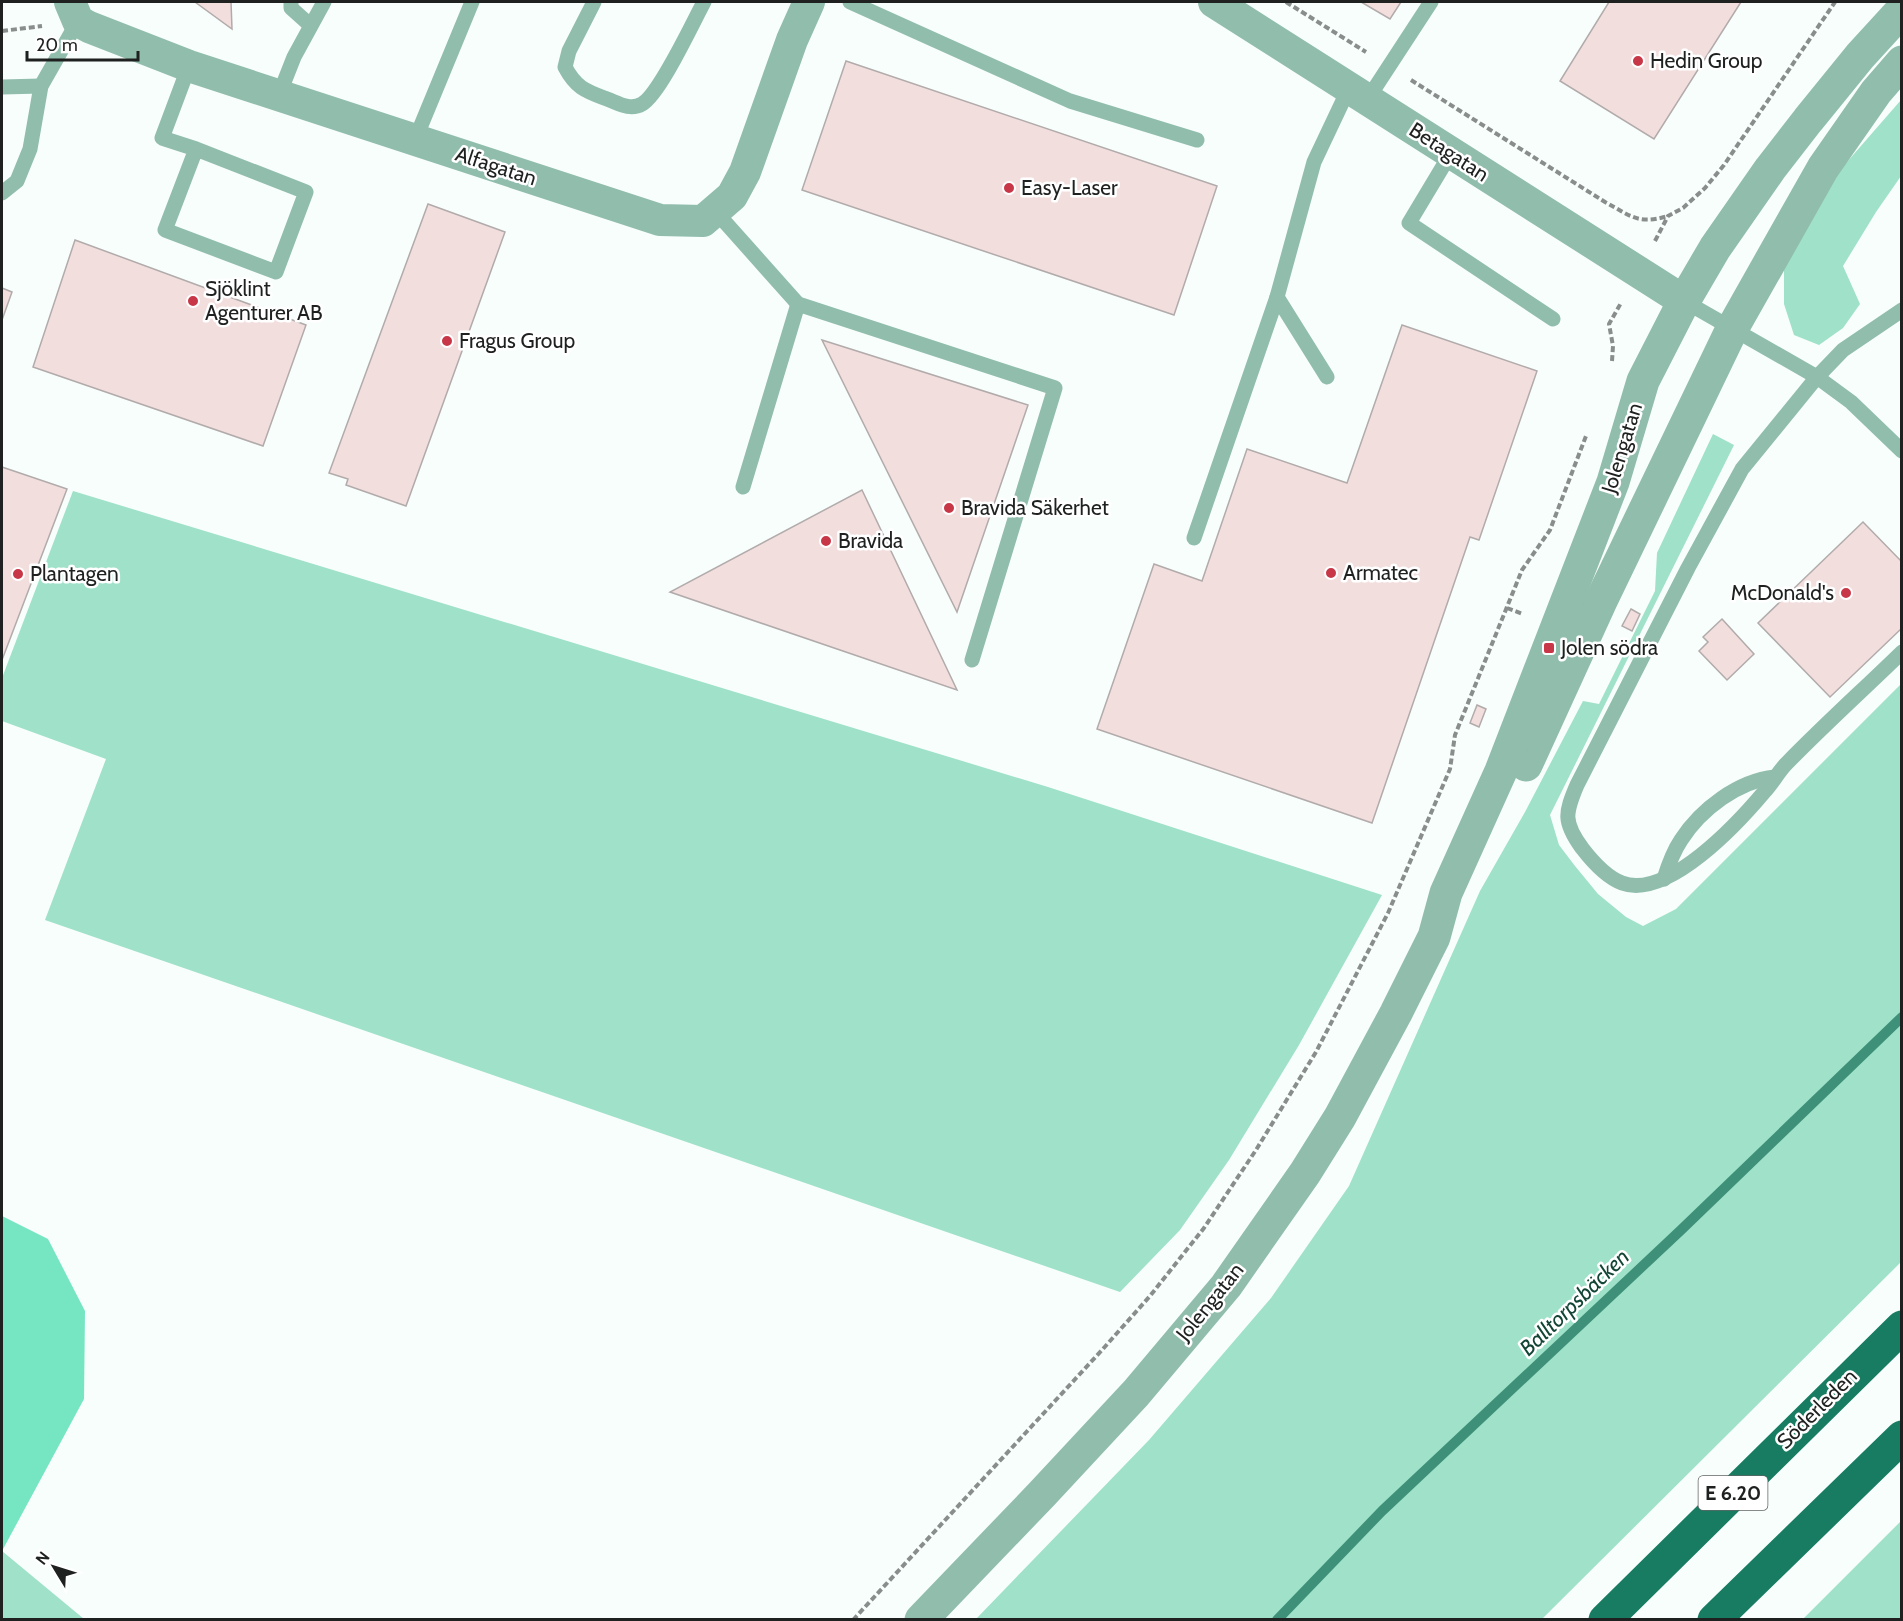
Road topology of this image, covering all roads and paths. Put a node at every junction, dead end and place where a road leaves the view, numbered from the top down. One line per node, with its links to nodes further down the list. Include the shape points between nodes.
1 (291, 2): 14 (lane, via 291,8)
2 (324, 2): 14 (lane)
3 (472, 2): 22 (lane)
4 (594, 2): 5 (lane, via 565,67 584,90 629,107 643,104 659,86)
5 (705, 2)
6 (809, 2): 27 (street, via 745,172 732,196)
7 (850, 2): 23 (lane, via 1070,101)
8 (1214, 2): 20 (street, Betagatan)
9 (1286, 2): 17 (path)
10 (1431, 2): 17 (lane)
11 (1835, 2): 28 (path, via 1724,165 1705,188)
12 (1902, 10): 31 (street, Jolengatan, via 1860,56 1770,170 1715,248)
13 (74, 11): 16 (street, Alfagatan, via 106,34); 18 (lane)
14 (310, 25): 21 (lane)
15 (1902, 62): 35 (street, Jolengatan, via 1822,168)
16 (189, 66): 21 (street, Alfagatan); 24 (lane, via 162,138)
17 (1389, 66): 20 (lane); 28 (path, via 1605,202 1638,219 1652,221)
18 (41, 86): 19 (lane); 26 (lane, via 30,150 17,181)
19 (2, 87)
20 (1358, 94): 25 (street, Betagatan); 30 (lane, via 1314,162)
21 (279, 95): 22 (street, Alfagatan)
22 (415, 140): 27 (street, Alfagatan, via 660,220 703,221)
23 (1197, 140)
24 (196, 149): 24 (lane, via 306,192 276,272 165,230)
25 (1451, 153): 29 (street, Betagatan); 34 (lane, via 1409,223)
26 (2, 193)
27 (716, 212): 32 (lane)
28 (1668, 216): 29 (path)
29 (1638, 273): 31 (street, Betagatan); 36 (path, via 1610,324)
30 (1277, 297): 37 (lane); 42 (lane)
31 (1684, 302): 35 (lane); 49 (street, Jolengatan, via 1643,381 1613,482 1502,771 1446,893)
32 (798, 304): 41 (lane); 46 (lane, via 1055,388)
33 (1902, 310): 38 (lane, via 1843,350)
34 (1553, 319)
35 (1732, 329): 38 (lane); 49 (street, Jolengatan, via 1591,623 1465,903)
36 (1610, 371)
37 (1326, 377)
38 (1817, 377): 40 (lane, via 1851,402); 48 (lane, via 1742,469 1567,808 1567,821 1577,840 1605,872 1633,885)
39 (1588, 431): 43 (path, via 1550,530 1522,570)
40 (1902, 451)
41 (743, 487)
42 (1194, 538)
43 (1507, 608): 44 (path); 52 (path, via 1455,735 1450,769 1388,913 1316,1052 1256,1150 1204,1228 1150,1296)
44 (1528, 616)
45 (1902, 652): 47 (lane)
46 (972, 660)
47 (1775, 777): 48 (lane, via 1729,832); 48 (lane, via 1744,786 1712,806 1680,841)
48 (1664, 879)
49 (1434, 937): 53 (street, Jolengatan, via 1334,1126 1226,1286 1136,1393)
50 (1902, 1327): 54 (highway, Söderleden / E 6.20)
51 (1902, 1437): 55 (highway)
52 (853, 1620)
53 (921, 1620)
54 (1605, 1620)
55 (1714, 1620)

